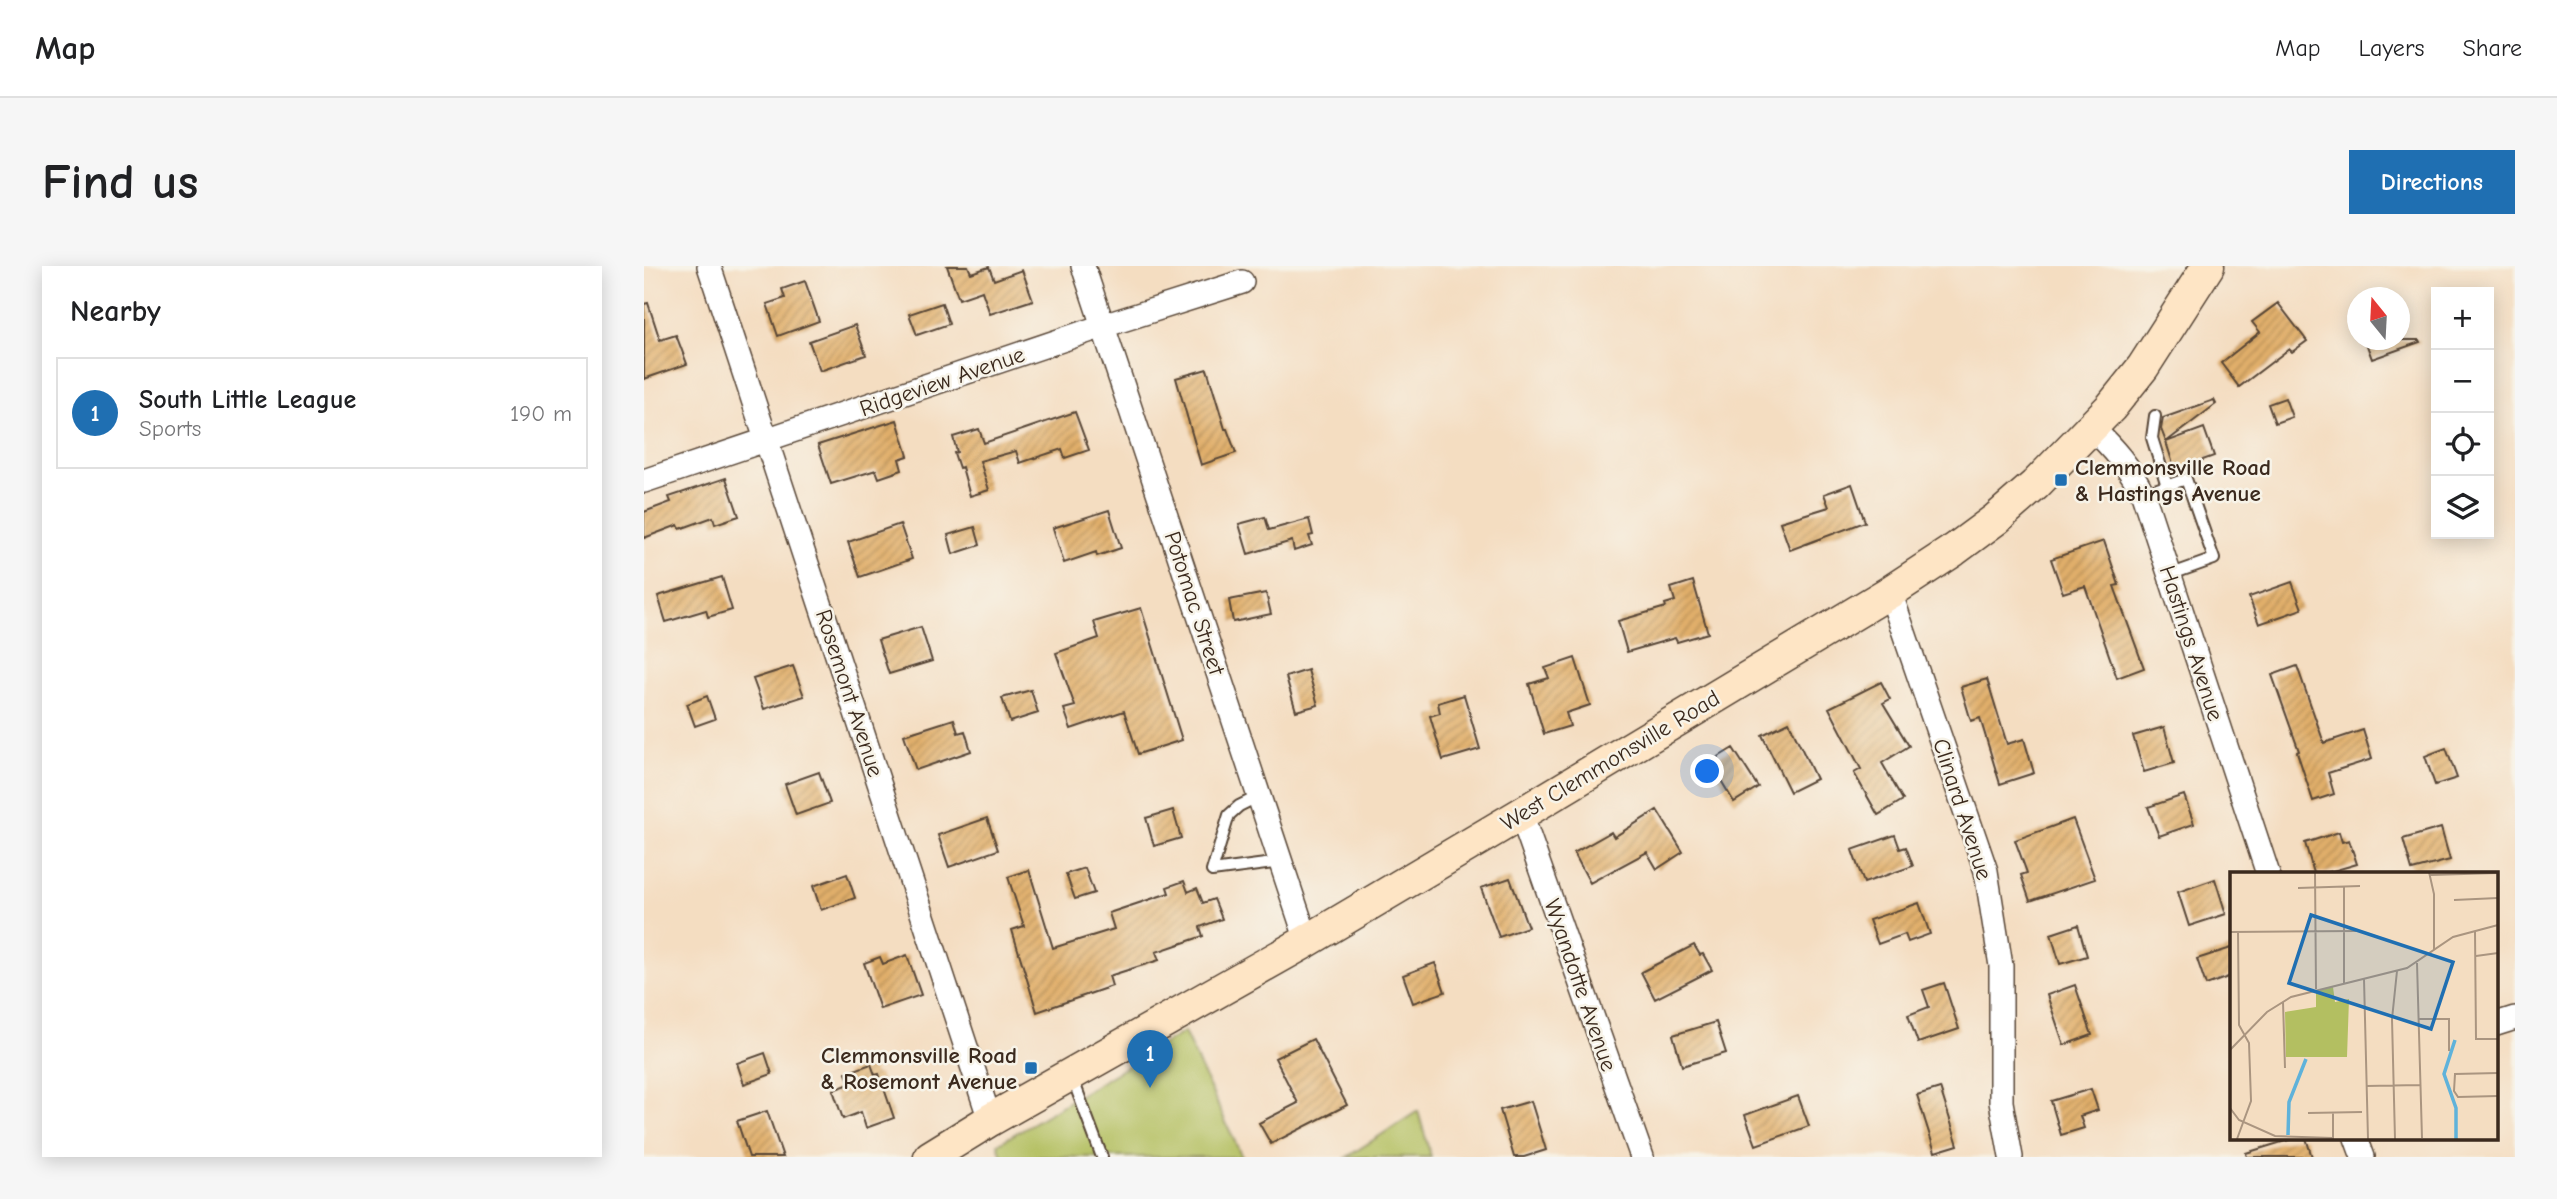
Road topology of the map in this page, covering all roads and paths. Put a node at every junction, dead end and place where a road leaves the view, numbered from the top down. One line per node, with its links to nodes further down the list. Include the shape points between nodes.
1 (709, 266): 8 (street, Rosemont Avenue)
2 (1083, 266): 5 (street, Potomac Street)
3 (2208, 266): 7 (main road, West Clemmonsville Road, via 2143,367)
4 (1242, 282): 5 (street, Ridgeview Avenue)
5 (1103, 326): 8 (street, Ridgeview Avenue); 14 (street, Potomac Street)
6 (2155, 416): 10 (lane, via 2152,438)
7 (2091, 427): 11 (street, Hastings Avenue, via 2117,451); 13 (main road, West Clemmonsville Road, via 1996,519)
8 (767, 441): 9 (street, Ridgeview Avenue); 22 (street, Rosemont Avenue)
9 (644, 481)
10 (2167, 486): 11 (lane); 12 (lane, via 2186,479 2214,559)
11 (2143, 494): 12 (street, Hastings Avenue)
12 (2169, 575): 17 (street, Hastings Avenue)
13 (1890, 592): 15 (main road, West Clemmonsville Road); 27 (street, Clinard Avenue, via 1986,871 2001,966 2001,1102)
14 (1259, 796): 16 (street, Potomac Street); 16 (lane, via 1230,815 1212,872)
15 (1521, 814): 18 (main road, West Clemmonsville Road); 26 (street, Wyandotte Avenue)
16 (1281, 862): 18 (street, Potomac Street)
17 (2268, 872)
18 (1307, 941): 21 (main road, West Clemmonsville Road)
19 (2515, 1017): 20 (street)
20 (2498, 1023)
21 (1071, 1075): 22 (main road, West Clemmonsville Road); 25 (lane)
22 (990, 1120): 24 (main road, West Clemmonsville Road)
23 (2357, 1140): 28 (street)
24 (930, 1157)
25 (1102, 1157)
26 (1642, 1157)
27 (2011, 1157)
28 (2363, 1157)

